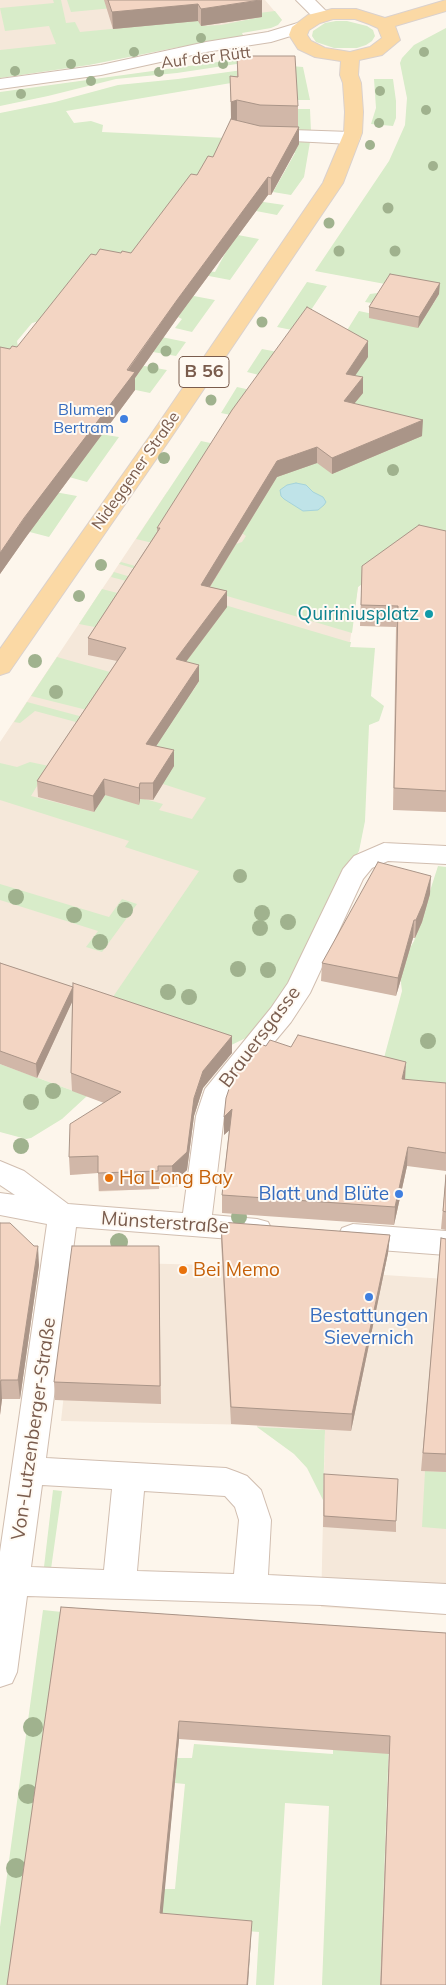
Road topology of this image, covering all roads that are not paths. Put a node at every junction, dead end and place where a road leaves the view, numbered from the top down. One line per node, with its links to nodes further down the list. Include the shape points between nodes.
1 (305, 0): 3 (street)
2 (446, 5): 4 (main road)
3 (322, 16): 4 (main road, via 356,14); 5 (main road)
4 (384, 24): 7 (main road, via 391,36 387,44 376,51)
5 (301, 28): 6 (main road, via 298,35); 8 (street, Auf der Rütt, via 271,37 206,47)
6 (311, 49): 7 (main road, via 332,56); 8 (street, Auf der Rütt, via 275,50)
7 (350, 57): 11 (main road, Nideggener Straße / B 56, via 354,112)
8 (101, 70): 9 (street, Auf der Rütt)
9 (0, 84)
10 (243, 132): 11 (street)
11 (351, 138): 12 (main road, Nideggener Straße / B 56, via 333,183)
12 (0, 667)
13 (446, 854): 17 (street, Brauersgasse, via 391,852 370,858 357,868 300,986 281,1015 219,1089 210,1116)
14 (0, 1172): 16 (street)
15 (0, 1204): 16 (street, Münsterstraße)
16 (63, 1215): 17 (street, Münsterstraße); 21 (street, Von-Lutzenberger-Straße)
17 (196, 1225): 18 (street, Münsterstraße)
18 (282, 1231)
19 (331, 1235): 20 (street)
20 (446, 1242)
21 (29, 1471): 22 (street); 23 (street, Von-Lutzenberger-Straße)
22 (129, 1476): 24 (street); 25 (street, via 226,1482 244,1492 255,1520)
23 (13, 1581): 24 (street); 27 (street, Von-Lutzenberger-Straße)
24 (119, 1584): 25 (street)
25 (250, 1588): 26 (street)
26 (446, 1599)
27 (0, 1672)

